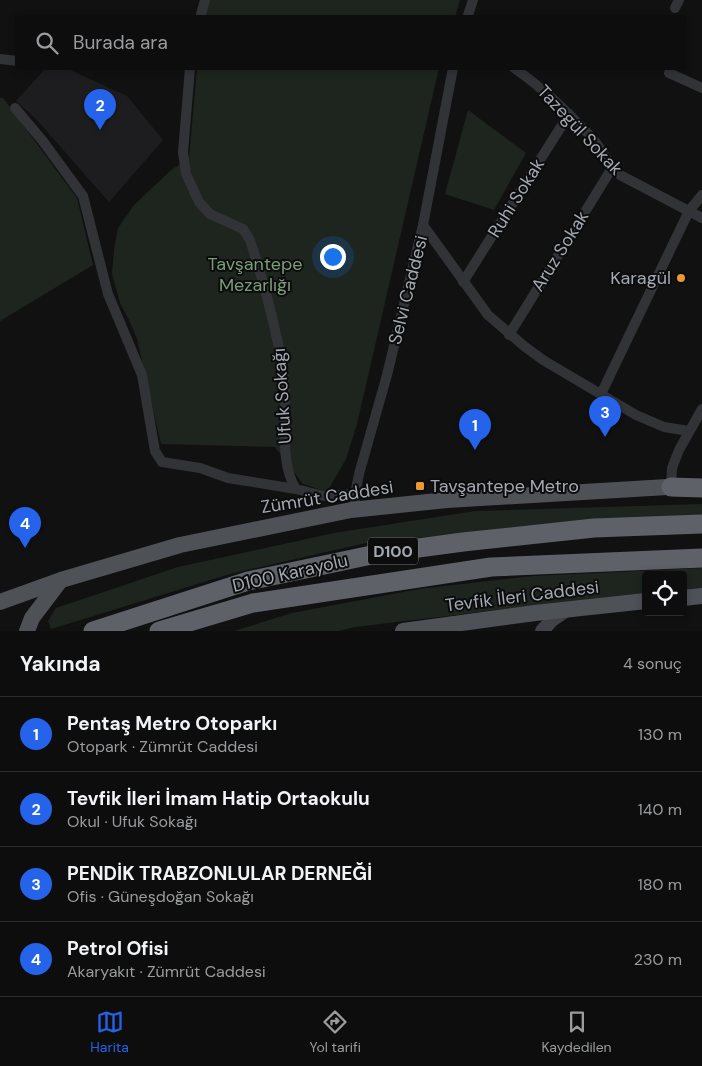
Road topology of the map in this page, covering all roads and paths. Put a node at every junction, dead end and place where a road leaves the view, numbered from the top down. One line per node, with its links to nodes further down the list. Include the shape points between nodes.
1 (205, 0): 3 (street)
2 (473, 0): 4 (street)
3 (201, 15)
4 (468, 15)
5 (0, 59): 6 (street)
6 (15, 61)
7 (190, 70): 26 (street, Ufuk Sokağı, via 183,152 186,174 199,202 210,214 243,229 250,240 275,326 284,374 285,448 290,480)
8 (453, 70): 18 (street, Selvi Caddesi)
9 (517, 70): 13 (street, Tazegül Sokak)
10 (669, 73): 11 (street)
11 (702, 88)
12 (15, 108): 26 (street, via 83,196 108,294 142,375 155,451 162,462 200,468 228,478)
13 (569, 114): 14 (street, Tazegül Sokak, via 605,154); 19 (street, Ruhi Sokak)
14 (612, 168): 16 (street, Tazegül Sokak); 20 (street, Aruz Sokak)
15 (702, 195): 16 (street)
16 (689, 211): 17 (street, Tazegül Sokak); 21 (street)
17 (702, 218)
18 (423, 225): 19 (street); 27 (street, Selvi Caddesi, via 359,474)
19 (463, 282): 20 (street, via 488,315)
20 (509, 335): 21 (street, via 543,360)
21 (601, 394): 23 (street, via 664,427)
22 (702, 409): 23 (street)
23 (689, 431): 24 (street, via 672,468)
24 (672, 487): 25 (highway); 27 (main road, Zümrüt Caddesi)
25 (702, 487)
26 (296, 489): 27 (street)
27 (356, 502): 30 (main road, Zümrüt Caddesi, via 307,518 180,545)
28 (702, 524): 38 (highway, D100 Karayolu / D100, via 594,528 382,553 248,581)
29 (702, 558): 39 (highway, D100 Karayolu / D100, via 491,567 253,603)
30 (61, 580): 34 (main road, Zümrüt Caddesi); 37 (main road, via 32,618)
31 (702, 596): 32 (main road)
32 (687, 598)
33 (642, 601): 35 (main road, Tevfik İleri Caddesi)
34 (0, 602)
35 (568, 609): 36 (main road, Tevfik İleri Caddesi); 41 (street)
36 (454, 628): 40 (main road, Tevfik İleri Caddesi)
37 (27, 631)
38 (93, 631)
39 (159, 631)
40 (403, 631)
41 (542, 631)

